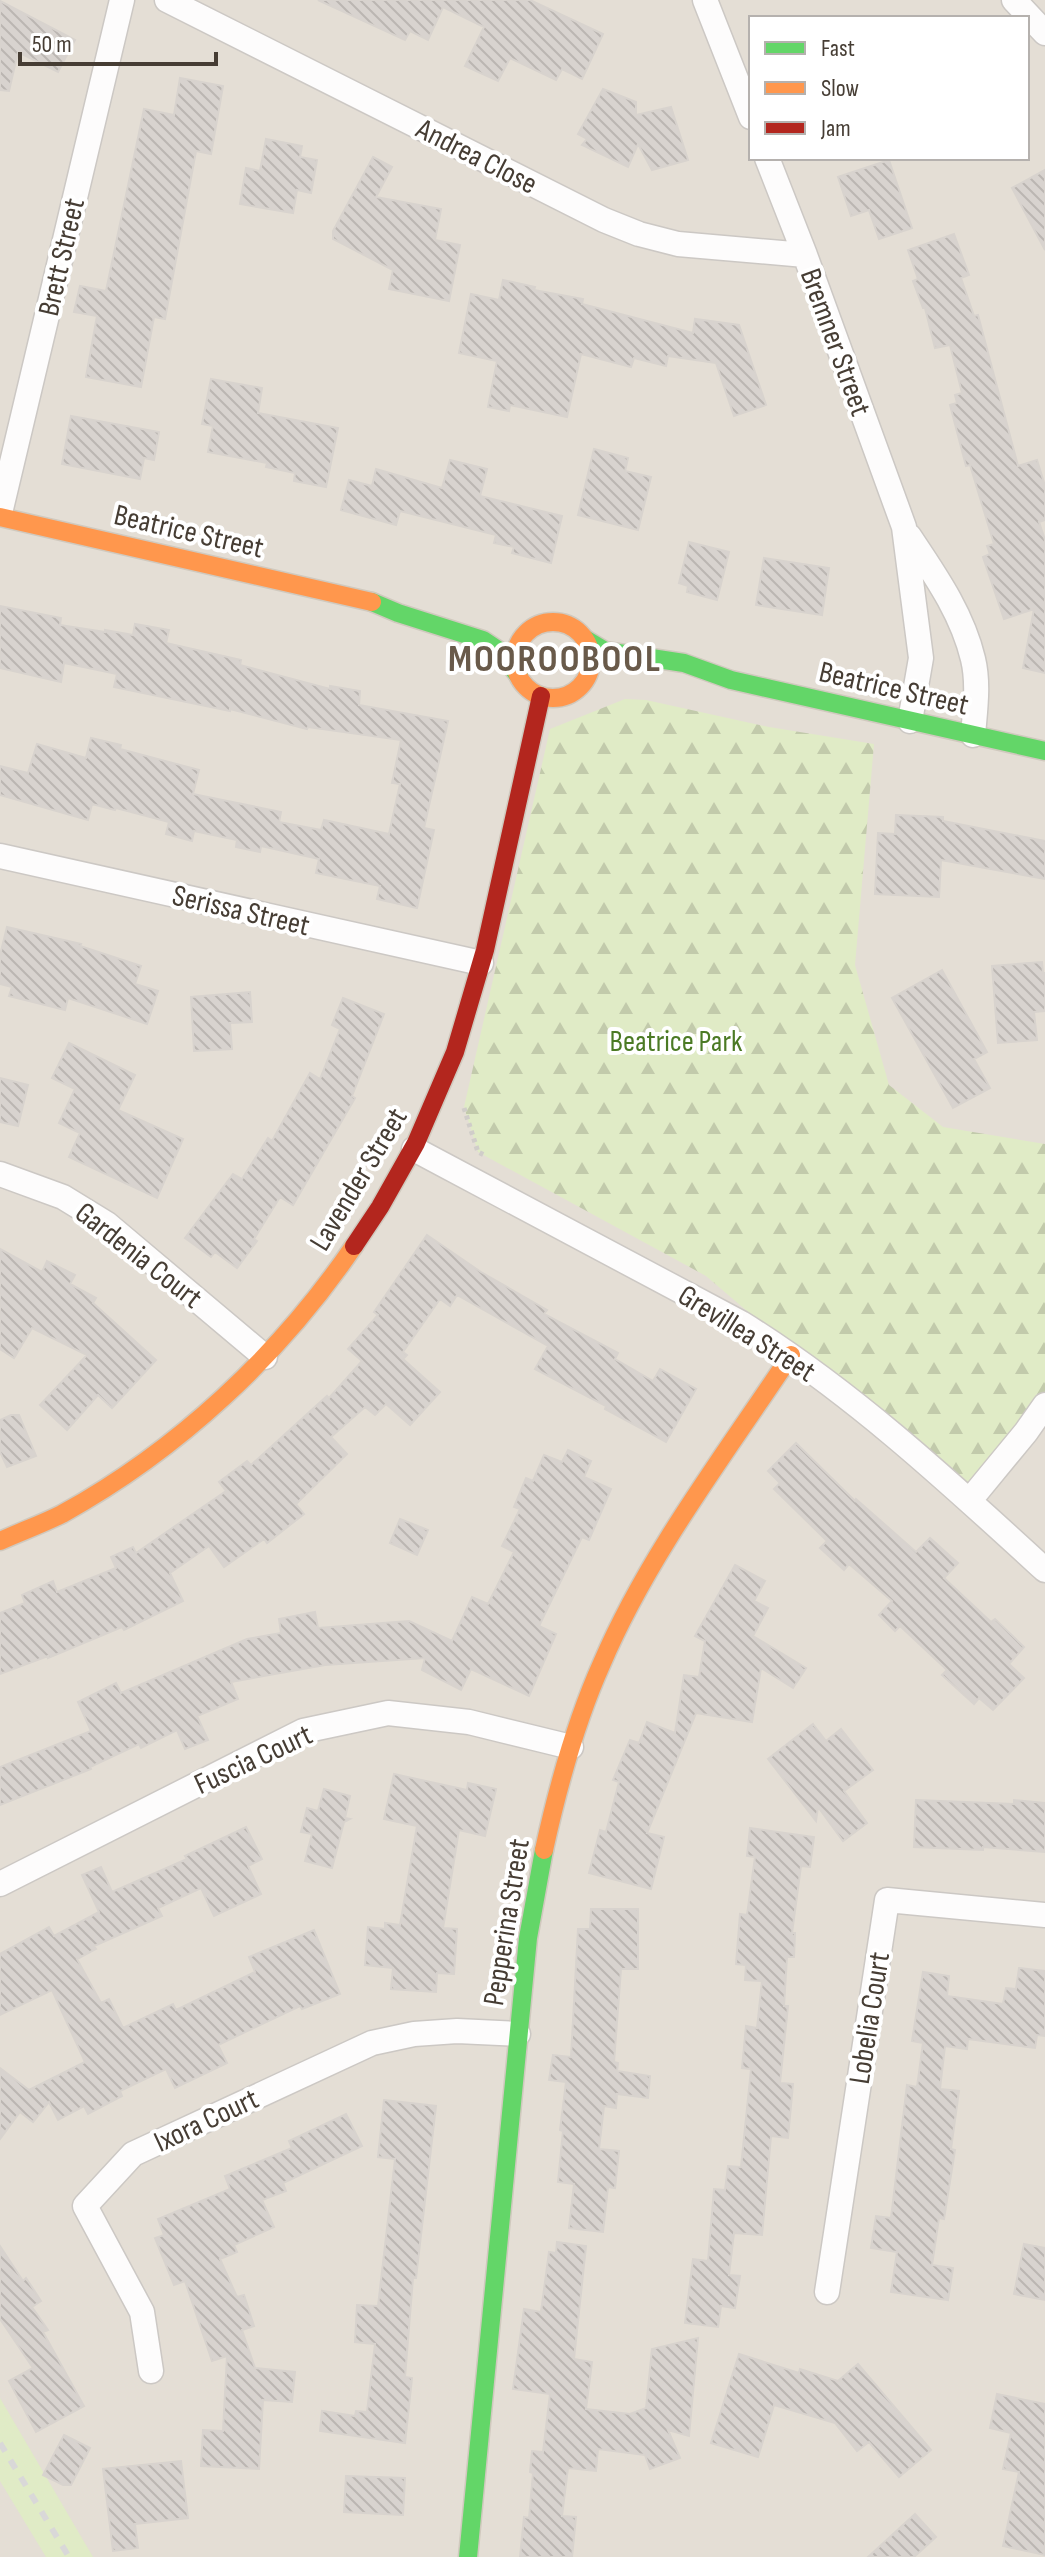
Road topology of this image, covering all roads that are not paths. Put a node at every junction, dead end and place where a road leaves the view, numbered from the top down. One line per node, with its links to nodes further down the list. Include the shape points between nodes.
1 (122, 0): 9 (street, Brett Street)
2 (167, 0): 8 (street, Andrea Close, via 639,234 678,244)
3 (705, 0): 6 (street)
4 (1014, 0): 5 (street)
5 (1045, 33)
6 (749, 112)
7 (768, 160): 8 (street, Bremner Street)
8 (805, 255): 10 (street, Bremner Street)
9 (0, 515): 11 (street, Beatrice Street)
10 (904, 527): 22 (street, Bremner Street, via 921,658); 23 (street, Bremner Street, via 942,584 973,660)
11 (365, 599): 12 (street, Beatrice Street); 16 (street, Beatrice Street, via 483,640)
12 (416, 601)
13 (507, 628): 14 (street)
14 (532, 629): 15 (street, via 566,624); 16 (street, via 516,650)
15 (585, 639): 18 (street, Beatrice Street, via 605,651 684,663); 20 (street, via 592,662)
16 (519, 676): 21 (street)
17 (648, 677): 18 (street, Beatrice Street)
18 (731, 680): 22 (street, Beatrice Street)
19 (599, 686): 20 (street)
20 (574, 692): 21 (street)
21 (541, 696): 26 (street, Lavender Street)
22 (910, 721): 23 (street, Beatrice Street)
23 (973, 735): 24 (street, Beatrice Street)
24 (1045, 751)
25 (0, 856): 26 (street, Serissa Street)
26 (481, 963): 27 (street, Lavender Street, via 447,1075)
27 (414, 1149): 29 (street, Grevillea Street, via 741,1323); 30 (street, Lavender Street, via 317,1296)
28 (0, 1174): 30 (street, Gardenia Court, via 63,1197 107,1224)
29 (791, 1355): 32 (street, Grevillea Street); 35 (street, Pepperina Street, via 620,1624)
30 (265, 1357): 33 (street, Lavender Street, via 198,1420 125,1474 61,1514)
31 (1045, 1405): 32 (street)
32 (970, 1500): 34 (street, Grevillea Street)
33 (0, 1541)
34 (1045, 1570)
35 (571, 1747): 36 (street, Fuscia Court, via 469,1722 388,1713 303,1731); 38 (street, Pepperina Street, via 540,1865)
36 (0, 1884)
37 (1045, 1915): 39 (street, Lobelia Court, via 887,1900)
38 (518, 2034): 40 (street, Ixora Court, via 457,2031 372,2043 133,2154 85,2206 142,2312); 41 (street, Pepperina Street)
39 (827, 2292)
40 (151, 2371)
41 (468, 2557)

